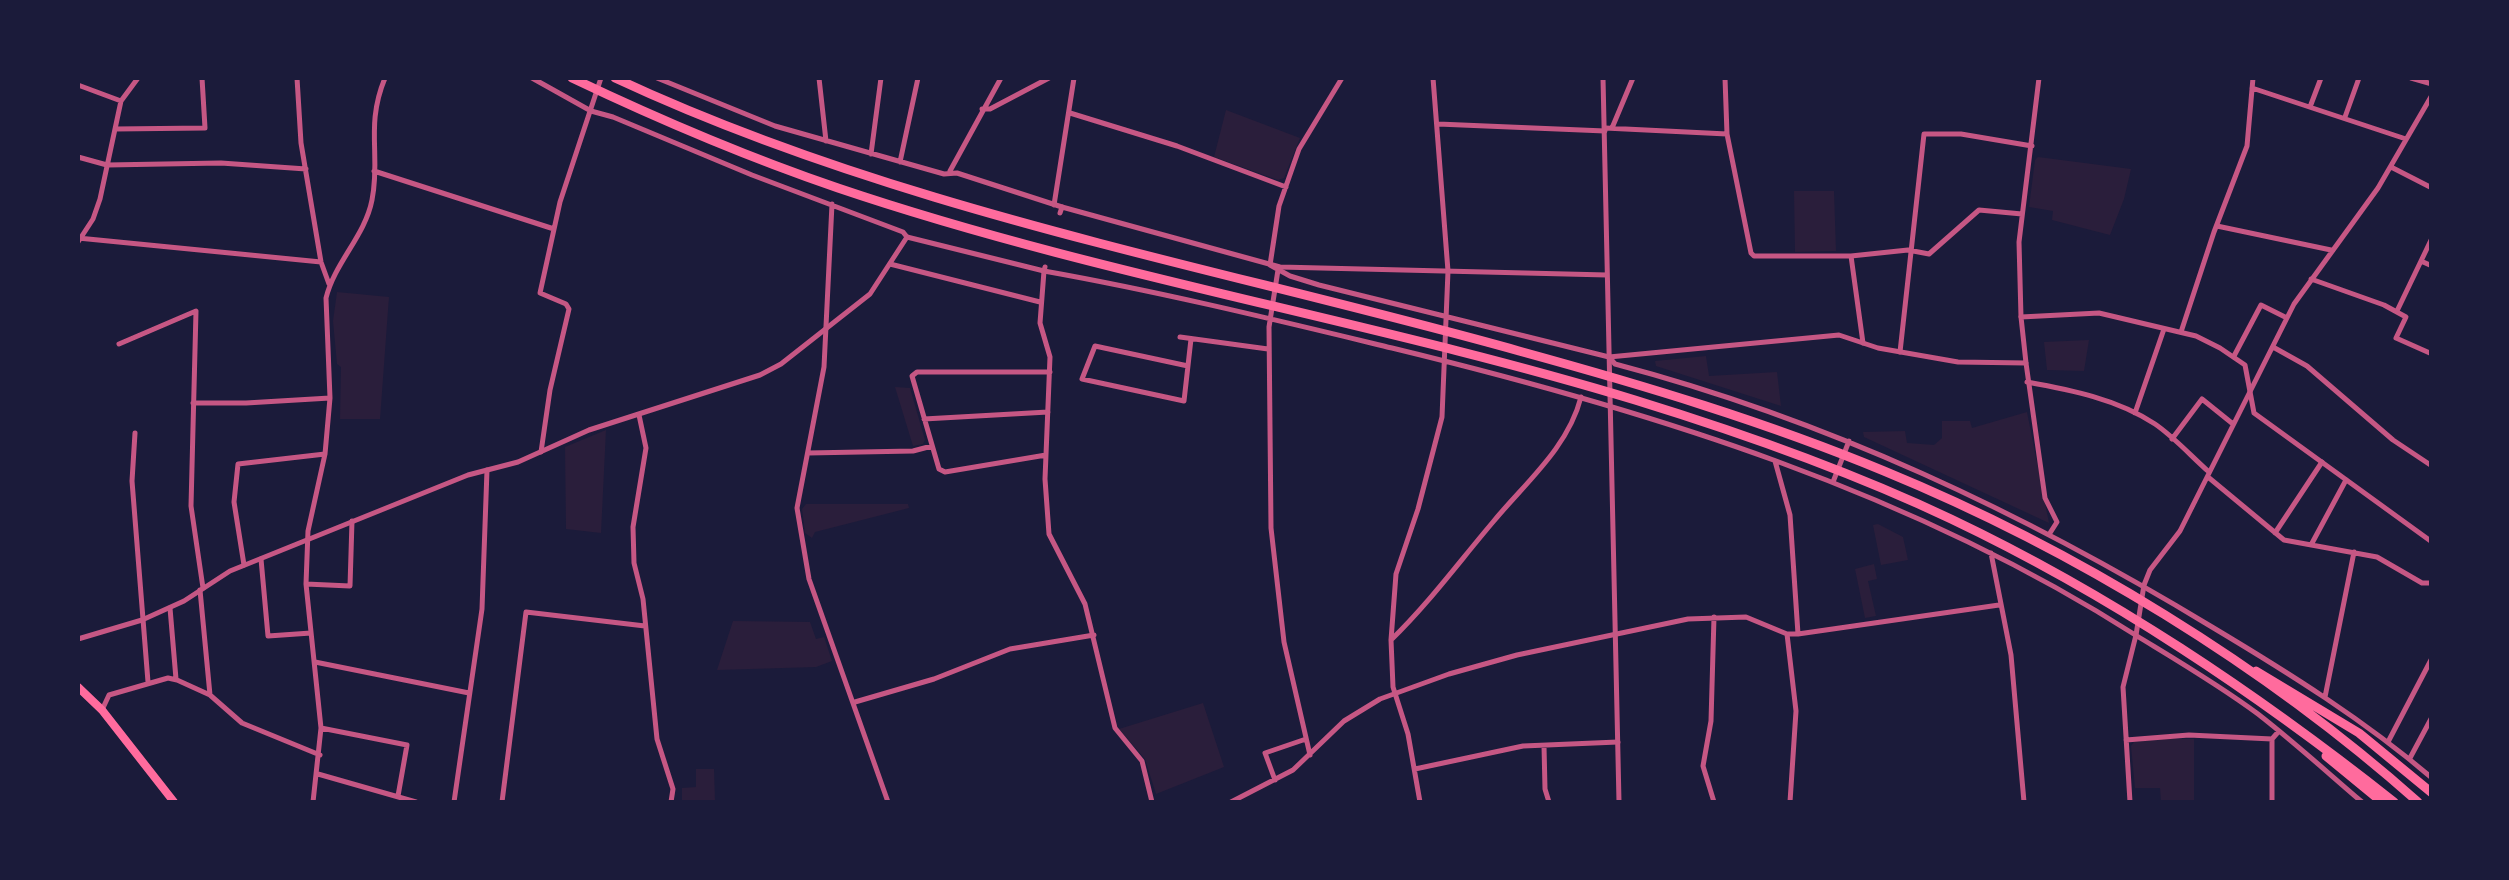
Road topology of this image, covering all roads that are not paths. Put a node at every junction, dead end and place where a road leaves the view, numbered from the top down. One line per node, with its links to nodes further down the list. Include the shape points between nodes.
1 (84, 78): 28 (street)
2 (138, 78): 31 (street)
3 (202, 78): 38 (street, via 204,128)
4 (297, 78): 49 (street)
5 (385, 78): 50 (street, via 373,122)
6 (532, 78): 33 (street)
7 (572, 78): 171 (highway, via 842,190 1635,400 1842,472 2079,585)
8 (600, 78): 33 (street)
9 (615, 78): 160 (highway, via 850,173 1602,374 1828,449 1980,514)
10 (657, 78): 42 (street)
11 (819, 78): 42 (street)
12 (881, 78): 44 (street)
13 (918, 78): 46 (street)
14 (1001, 78): 34 (street)
15 (1049, 78): 34 (street)
16 (1074, 78): 35 (street)
17 (1342, 78): 52 (street, via 1299,148)
18 (1434, 78): 37 (street)
19 (1603, 78): 39 (street)
20 (1633, 78): 39 (street)
21 (1725, 78): 40 (street)
22 (2039, 78): 43 (street)
23 (2252, 78): 29 (street)
24 (2321, 78): 32 (street)
25 (2359, 78): 36 (street)
26 (2411, 78): 27 (street)
27 (2432, 84)
28 (79, 86): 31 (street)
29 (2252, 88): 32 (street); 57 (street, via 2247,146)
30 (2430, 99): 41 (street)
31 (120, 101): 38 (street)
32 (2310, 107): 36 (street)
33 (592, 109): 54 (street); 58 (street)
34 (982, 110): 51 (street)
35 (1070, 113): 52 (street); 55 (street)
36 (2345, 118): 41 (street)
37 (1438, 124): 39 (street); 73 (street)
38 (115, 129): 47 (street)
39 (1607, 129): 40 (street); 74 (street)
40 (1727, 134): 64 (street, via 1750,253)
41 (2406, 139): 48 (street)
42 (826, 141): 44 (street)
43 (2032, 146): 56 (street); 63 (street, via 1924,134)
44 (871, 154): 46 (street)
45 (78, 157): 47 (street)
46 (900, 162): 51 (street)
47 (107, 166): 49 (street); 61 (street, via 93,219)
48 (2391, 167): 53 (street); 62 (street)
49 (306, 168): 66 (street)
50 (374, 171): 58 (street); 76 (street, via 366,219)
51 (950, 172): 55 (street)
52 (1286, 187): 68 (street)
53 (2432, 188)
54 (832, 204): 59 (street); 84 (street)
55 (1054, 205): 68 (street)
56 (2022, 214): 63 (street, via 1979,210 1929,254); 81 (street)
57 (2216, 226): 62 (street); 86 (street)
58 (554, 229): 122 (street, via 540,292 569,309)
59 (907, 237): 67 (street); 70 (street)
60 (2432, 238): 65 (street)
61 (78, 240): 66 (street)
62 (2332, 250): 75 (street)
63 (1912, 251): 64 (street); 93 (street)
64 (1851, 256): 89 (street)
65 (2421, 261): 69 (street); 79 (street)
66 (322, 262): 76 (street)
67 (890, 264): 78 (street); 84 (street, via 870,294)
68 (1270, 265): 71 (street); 72 (street)
69 (2432, 266)
70 (1045, 269): 78 (street); 82 (street)
71 (1322, 269): 73 (street); 77 (street)
72 (1278, 270): 77 (street); 82 (street)
73 (1448, 271): 74 (street); 80 (street)
74 (1607, 276): 97 (street)
75 (2311, 280): 79 (street); 83 (street)
76 (330, 284): 108 (street)
77 (1319, 285): 80 (street)
78 (1040, 302): 102 (street)
79 (2397, 312): 95 (street, via 2406,317 2396,338)
80 (1446, 315): 97 (street); 98 (street)
81 (2021, 317): 85 (street, via 2098,313); 99 (street)
82 (1270, 318): 92 (street); 98 (street)
83 (2287, 318): 91 (street); 96 (street, via 2261,305)
84 (826, 329): 115 (street, via 760,375); 123 (street)
85 (2164, 329): 86 (street); 113 (street)
86 (2181, 332): 96 (street)
87 (1180, 337): 88 (street)
88 (1191, 339): 92 (street); 101 (street)
89 (1863, 343): 93 (street); 94 (street, via 1839,335)
90 (119, 344): 109 (street, via 196,311)
91 (2273, 347): 104 (street); 128 (street, via 2307,366)
92 (1268, 350): 176 (street, via 1274,563)
93 (1900, 352): 99 (street)
94 (1644, 354): 97 (street); 103 (street)
95 (2432, 354)
96 (2234, 356): 100 (street)
97 (1609, 358): 103 (street); 110 (street)
98 (1444, 361): 107 (street); 159 (street, via 1442,417 1396,574)
99 (2026, 363): 105 (street)
100 (2246, 365): 104 (street); 106 (street)
101 (1188, 366): 101 (street, via 1095,346 1082,379 1184,402)
102 (1050, 372): 112 (street); 116 (street, via 916,372)
103 (1644, 372): 120 (street)
104 (2259, 374): 106 (street)
105 (2028, 386): 113 (street, via 2086,393); 134 (street, via 2046,498 2057,522)
106 (2251, 390): 111 (street); 114 (street)
107 (1580, 397): 110 (street); 159 (street, via 1573,424 1534,476)
108 (330, 398): 109 (street); 124 (street)
109 (193, 402): 146 (street, via 191,506)
110 (1610, 405): 126 (street); 156 (street)
111 (2243, 405): 114 (street); 117 (street)
112 (1048, 412): 116 (street); 125 (street)
113 (2134, 413): 119 (street)
114 (2254, 414): 127 (street)
115 (639, 415): 122 (street); 151 (street, via 646,450 633,544)
116 (924, 419): 121 (street)
117 (2233, 424): 119 (street, via 2202,399); 130 (street)
118 (135, 433): 150 (street)
119 (2172, 439): 130 (street)
120 (1849, 441): 132 (street); 134 (street)
121 (932, 446): 123 (street); 125 (street, via 945,472)
122 (541, 452): 129 (street)
123 (808, 453): 170 (street, via 797,508 806,565)
124 (325, 454): 136 (street); 142 (street, via 238,464 234,502)
125 (1046, 456): 153 (street, via 1050,534)
126 (1775, 460): 132 (street); 155 (street, via 1790,516)
127 (2322, 462): 131 (street); 135 (street)
128 (2432, 466)
129 (488, 470): 133 (street); 167 (street, via 482,610)
130 (2209, 475): 135 (street); 145 (street)
131 (2346, 480): 137 (street); 138 (street)
132 (1833, 482): 139 (street)
133 (352, 522): 136 (street); 144 (street, via 350,586)
134 (2050, 533): 145 (street)
135 (2276, 533): 138 (street)
136 (307, 540): 141 (street); 144 (street)
137 (2432, 542)
138 (2311, 544): 140 (street)
139 (1991, 551): 147 (street); 157 (street)
140 (2354, 552): 143 (street); 169 (street)
141 (261, 558): 142 (street); 152 (street, via 268,636)
142 (244, 565): 146 (street)
143 (2432, 582)
144 (306, 584): 152 (street)
145 (2144, 586): 157 (street); 169 (street)
146 (201, 589): 148 (street); 168 (street)
147 (2000, 605): 155 (street); 206 (street)
148 (170, 608): 150 (street); 163 (street)
149 (1714, 617): 154 (street, via 1746,617); 156 (street); 204 (street, via 1703,766)
150 (142, 620): 158 (street); 164 (street)
151 (646, 626): 196 (street, via 526,612); 197 (street, via 657,739)
152 (311, 633): 162 (street)
153 (1094, 634): 170 (street, via 1010,649); 199 (street, via 1115,728 1142,761)
154 (1787, 634): 155 (street); 205 (street, via 1796,712)
155 (1798, 634)
156 (1616, 635): 166 (street, via 1517,655); 179 (street)
157 (2136, 635): 175 (street); 178 (street, via 2123,687)
158 (78, 638)
159 (1391, 640): 166 (street)
160 (2214, 648): 189 (highway, via 2359,733); 212 (highway)
161 (2432, 658): 180 (street)
162 (315, 662): 167 (street); 174 (street)
163 (176, 680): 164 (street); 168 (street)
164 (148, 682): 172 (street, via 109,695)
165 (78, 687): 172 (main road)
166 (1394, 692): 182 (street, via 1344,721); 185 (street)
167 (470, 694): 195 (street)
168 (210, 695): 183 (street, via 242,723)
169 (2325, 697): 180 (street)
170 (855, 702): 198 (street)
171 (2262, 702): 210 (highway); 211 (highway)
172 (102, 710): 192 (main road)
173 (2432, 716): 184 (street)
174 (322, 728): 183 (street); 190 (street, via 407,745)
175 (2279, 731): 177 (street); 209 (street)
176 (1306, 738): 182 (street); 188 (street, via 1265,753)
177 (2272, 739): 178 (street, via 2189,734); 208 (street)
178 (2126, 740): 207 (street)
179 (1618, 742): 181 (street); 203 (street)
180 (2388, 742): 184 (street)
181 (1544, 745): 185 (street); 202 (street)
182 (1310, 755): 188 (street)
183 (320, 756): 186 (street)
184 (2409, 759): 187 (street)
185 (1416, 770): 201 (street)
186 (318, 774): 190 (street); 193 (street)
187 (2432, 778)
188 (1275, 780): 191 (street)
189 (2432, 792)
190 (398, 796): 194 (street)
191 (1249, 799): 200 (street)
192 (174, 802)
193 (313, 802)
194 (416, 802)
195 (454, 802)
196 (502, 802)
197 (671, 802)
198 (888, 802)
199 (1152, 802)
200 (1232, 802)
201 (1420, 802)
202 (1549, 802)
203 (1619, 802)
204 (1714, 802)
205 (1790, 802)
206 (2024, 802)
207 (2130, 802)
208 (2272, 802)
209 (2362, 802)
210 (2382, 802)
211 (2394, 802)
212 (2418, 802)

